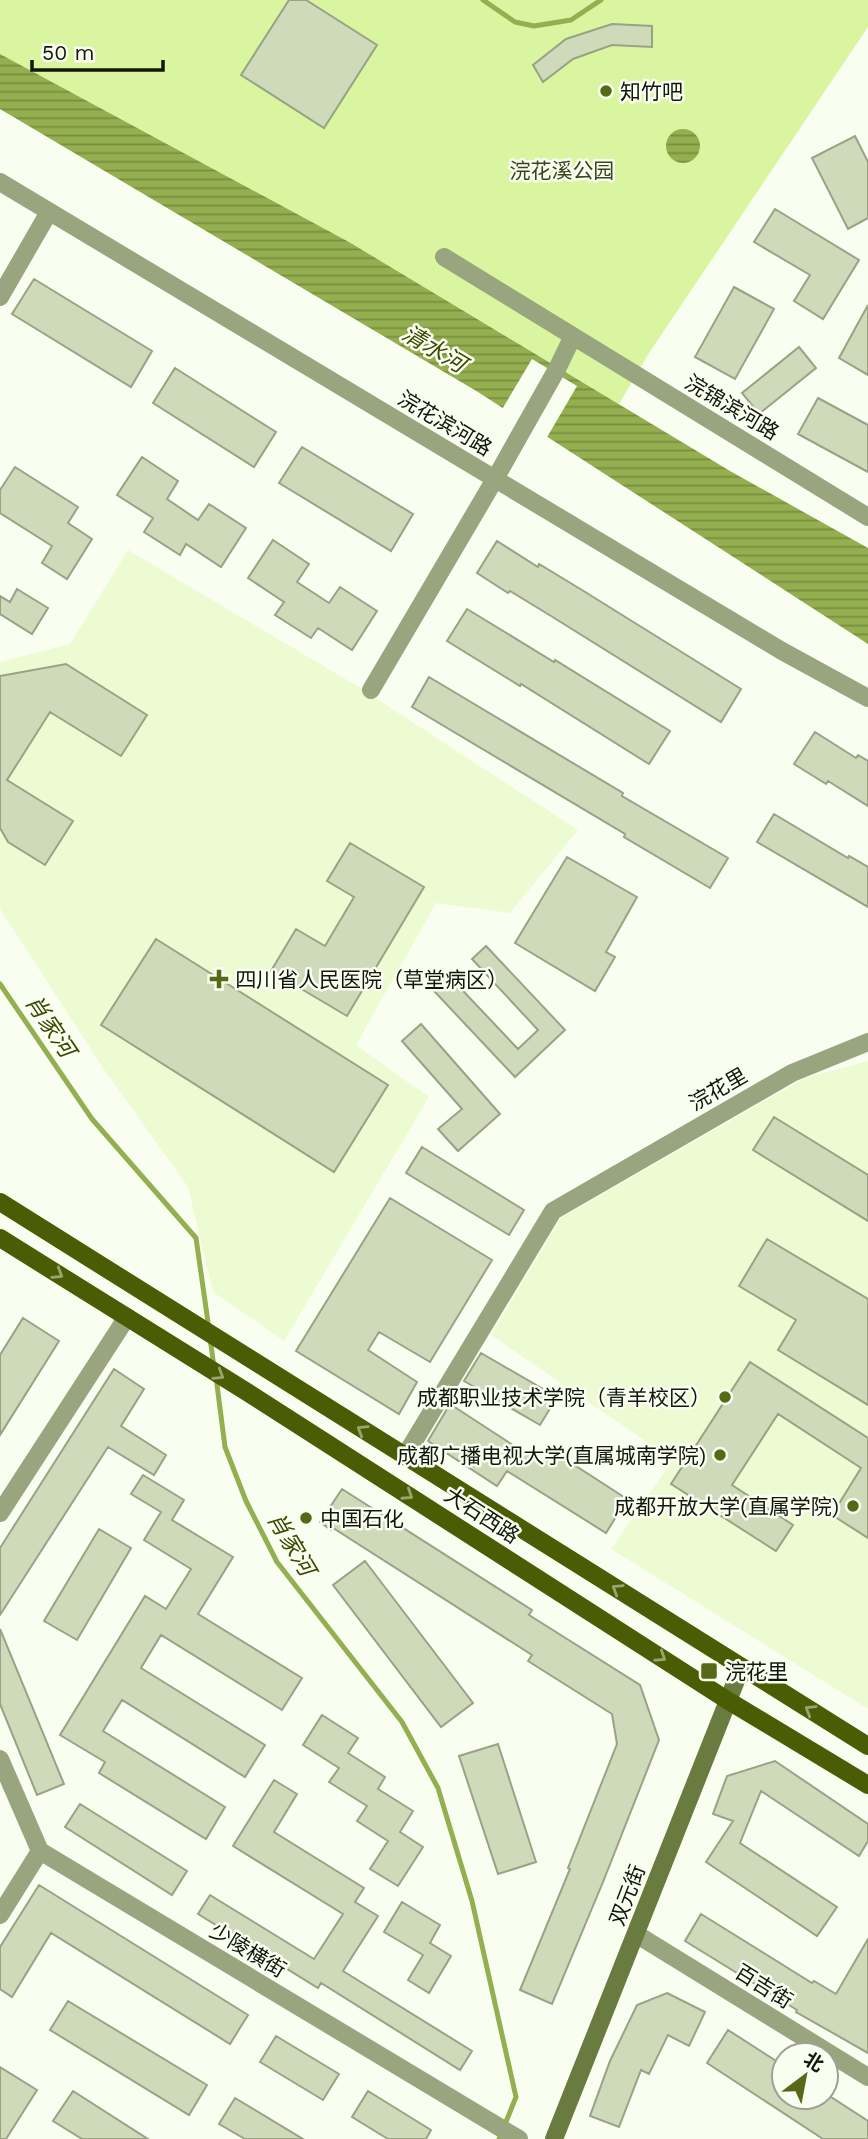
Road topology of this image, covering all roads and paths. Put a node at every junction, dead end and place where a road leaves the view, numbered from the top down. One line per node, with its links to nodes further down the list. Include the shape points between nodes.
1 (0, 182): 2 (street, 浣花滨河路)
2 (49, 212): 4 (street); 6 (street, 浣花滨河路)
3 (444, 257): 5 (street, 浣锦滨河路)
4 (0, 297)
5 (573, 336): 6 (street); 7 (street, 浣锦滨河路)
6 (495, 479): 8 (street); 9 (street, 浣花滨河路)
7 (868, 517)
8 (371, 691)
9 (868, 698)
10 (868, 1042): 14 (street, 浣花里, via 792,1073 553,1211)
11 (0, 1202): 14 (main road, 大石西路, one-way to 11)
12 (0, 1238): 13 (main road, 大石西路, one-way to 13)
13 (127, 1317): 15 (street); 17 (main road, 大石西路, one-way to 17)
14 (405, 1456): 16 (main road, 大石西路, one-way to 14)
15 (0, 1513)
16 (741, 1668): 17 (main road, 双元街); 18 (main road, 大石西路, one-way to 16)
17 (727, 1700): 20 (main road, 大石西路); 23 (main road, 双元街)
18 (868, 1746)
19 (0, 1759): 21 (street)
20 (868, 1785)
21 (40, 1852): 22 (street); 25 (street, 少陵横街)
22 (0, 1915)
23 (636, 1934): 24 (street, 百吉街); 26 (main road, 双元街)
24 (868, 2077)
25 (519, 2139)
26 (554, 2139)

